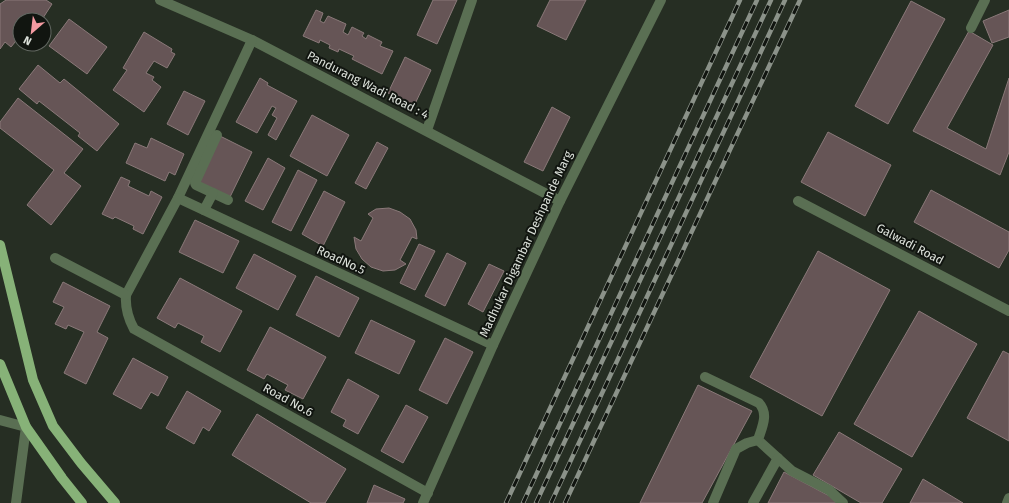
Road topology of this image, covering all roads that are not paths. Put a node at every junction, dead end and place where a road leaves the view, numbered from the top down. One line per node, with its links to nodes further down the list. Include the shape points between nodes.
1 (160, 0): 6 (street, Pandurang Wadi Road : 4)
2 (472, 0): 7 (street)
3 (661, 0): 12 (street, Madhukar Digambar Deshpande Marg)
4 (985, 0): 5 (street)
5 (971, 28)
6 (252, 40): 7 (street, Pandurang Wadi Road : 4); 10 (street)
7 (427, 130): 12 (street, Pandurang Wadi Road : 4)
8 (217, 135): 9 (street, via 195,182 196,185)
9 (213, 193): 11 (street); 14 (street)
10 (178, 198): 14 (street, RoadNo.5); 17 (street)
11 (228, 200)
12 (560, 201): 19 (street, Madhukar Digambar Deshpande Marg)
13 (798, 201): 18 (street, Galwadi Road)
14 (204, 210): 19 (street, RoadNo.5)
15 (0, 245): 30 (main road, via 33,380 53,426)
16 (55, 258): 17 (street)
17 (126, 295): 26 (street, Road No.6, via 128,318 134,329)
18 (1009, 311)
19 (493, 345): 26 (street, Madhukar Digambar Deshpande Marg)
20 (0, 364): 23 (main road)
21 (705, 376): 24 (street, via 762,406 764,416)
22 (0, 420): 23 (street)
23 (26, 427): 28 (street); 29 (main road)
24 (758, 440): 25 (street); 32 (street, via 736,449)
25 (778, 458): 33 (street); 34 (street, via 792,470 829,490)
26 (428, 493): 31 (street, Madhukar Digambar Deshpande Marg)
27 (1009, 498): 35 (street)
28 (16, 503)
29 (82, 503)
30 (116, 503)
31 (423, 503)
32 (713, 503)
33 (753, 503)
34 (843, 503)
35 (1006, 503)

